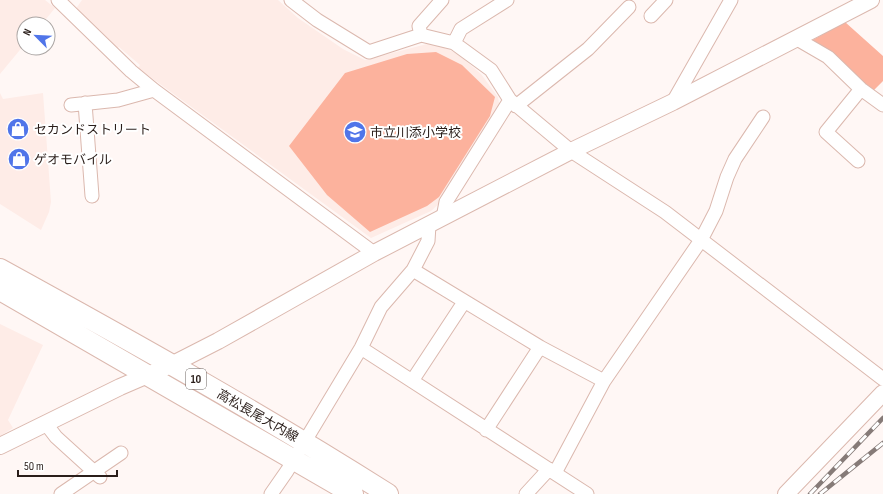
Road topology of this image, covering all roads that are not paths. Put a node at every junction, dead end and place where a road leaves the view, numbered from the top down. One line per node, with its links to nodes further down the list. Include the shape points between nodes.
1 (58, 0): 10 (street)
2 (76, 0): 10 (street)
3 (291, 0): 12 (street, via 317,20 369,52)
4 (442, 0): 12 (street, via 419,26)
5 (507, 0): 14 (street, via 462,29)
6 (666, 0): 11 (street)
7 (731, 0): 17 (street)
8 (870, 0): 13 (street)
9 (629, 7): 18 (street, via 588,49)
10 (69, 11): 16 (street)
11 (651, 16)
12 (421, 35): 14 (street)
13 (797, 39): 15 (street, via 828,58); 17 (street)
14 (454, 43): 18 (street, via 491,70)
15 (862, 89): 21 (street); 24 (street, via 826,132)
16 (154, 90): 19 (street, via 118,100); 28 (street)
17 (673, 102): 23 (street)
18 (513, 103): 23 (street); 26 (street, via 446,202)
19 (85, 104): 20 (street); 25 (street)
20 (71, 105)
21 (883, 106)
22 (763, 117): 27 (street, via 735,159 726,177 716,211)
23 (571, 151): 26 (street); 27 (street, via 665,212)
24 (858, 161)
25 (92, 196)
26 (436, 221): 28 (street); 30 (street)
27 (701, 240): 37 (street); 39 (street)
28 (374, 253): 35 (street)
29 (0, 269): 35 (main road, 高松長尾大内線 / 10)
30 (413, 270): 32 (street); 34 (street, via 381,307)
31 (0, 290): 36 (main road, 高松長尾大内線 / 10)
32 (464, 302): 33 (street); 38 (street)
33 (540, 347): 39 (street); 42 (street)
34 (361, 348): 38 (street); 43 (street)
35 (171, 365): 36 (street); 43 (main road, 高松長尾大内線 / 10)
36 (146, 375): 41 (street); 46 (main road, 高松長尾大内線 / 10)
37 (883, 379)
38 (412, 381): 42 (street)
39 (604, 381): 47 (street)
40 (883, 393): 55 (street)
41 (46, 424): 44 (street); 48 (street, via 56,437)
42 (486, 430): 47 (street)
43 (305, 442): 46 (street); 52 (main road, 高松長尾大内線 / 10)
44 (0, 446)
45 (121, 453): 48 (street)
46 (294, 461): 50 (street); 51 (main road, 高松長尾大内線 / 10)
47 (552, 471): 53 (street); 54 (street)
48 (96, 474): 49 (street)
49 (61, 494)
50 (271, 494)
51 (353, 494)
52 (388, 494)
53 (526, 494)
54 (587, 494)
55 (786, 494)

